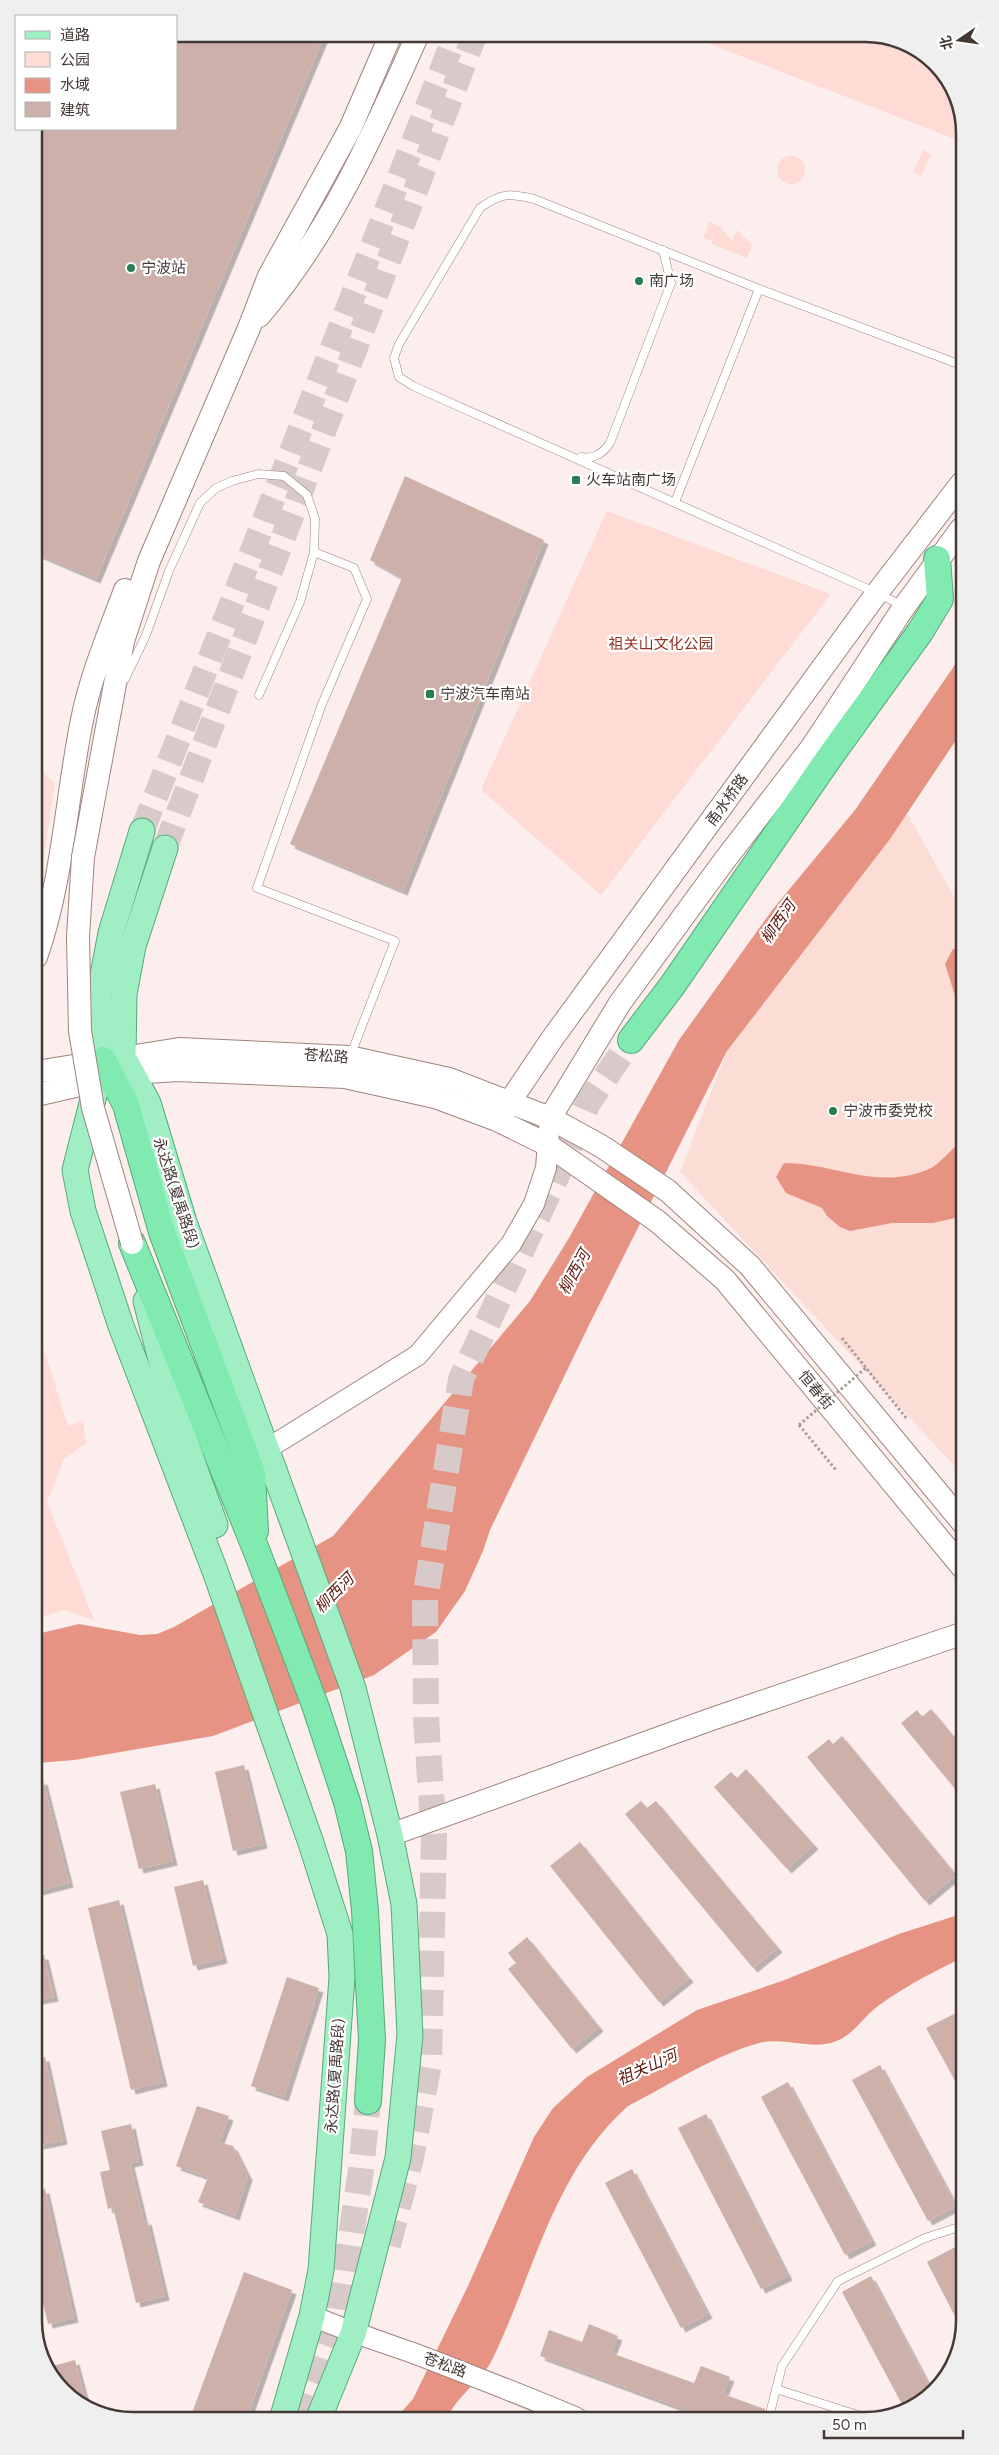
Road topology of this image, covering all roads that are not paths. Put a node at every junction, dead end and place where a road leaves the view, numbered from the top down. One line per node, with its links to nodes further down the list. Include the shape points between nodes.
1 (387, 42): 5 (main road, via 350,129 268,276)
2 (414, 42): 5 (main road, via 379,121 320,235 288,282)
3 (663, 250): 4 (lane); 7 (lane, via 671,283 610,443 601,454 589,458); 7 (lane, via 534,199 511,193 494,198 480,208 399,344 394,358 399,377 406,382)
4 (759, 289): 6 (lane); 9 (lane)
5 (249, 328): 14 (main road)
6 (956, 363)
7 (574, 456): 9 (lane)
8 (956, 490): 15 (main road, 甬水桥路)
9 (675, 502): 15 (lane)
10 (956, 535): 13 (main road)
11 (956, 547): 13 (lane)
12 (314, 552): 17 (lane, via 300,602); 18 (lane, via 315,519 307,495 284,476 258,474 216,488 200,503 169,571 146,635); 23 (lane, via 354,568 367,599 322,704 257,888 395,941)
13 (937, 559): 16 (main road); 22 (highway, via 940,599 920,632)
14 (149, 561): 18 (main road, via 123,641); 21 (main road, via 126,587 99,659 82,718)
15 (877, 593): 16 (lane); 27 (main road, 甬水桥路)
16 (904, 607): 28 (main road, via 812,747 620,1003)
17 (259, 695)
18 (110, 711): 33 (main road, bridge, via 83,857 78,937 80,1031 93,1108)
19 (142, 832): 24 (main road, via 111,933 99,996)
20 (165, 848): 24 (main road, via 133,946)
21 (43, 938)
22 (631, 1040)
23 (350, 1057): 24 (main road, 苍松路, via 179,1049); 27 (main road, 苍松路, via 449,1079)
24 (118, 1067): 25 (main road, 苍松路); 26 (main road, 苍松路); 29 (main road, 苍松路, via 345,1077 435,1097); 34 (main road, 永达路(夏禹路段), via 148,1103 184,1222); 36 (highway, via 162,1232 252,1473); 38 (main road, via 74,1170 83,1211 121,1326)
25 (43, 1072)
26 (43, 1093)
27 (510, 1100): 28 (main road, 苍松路); 29 (main road, 甬水桥路)
28 (550, 1118): 30 (street); 31 (main road, 苍松路)
29 (497, 1120): 30 (main road, 苍松路)
30 (548, 1145): 32 (main road, 苍松路); 34 (street, via 546,1168 534,1204 511,1244 418,1354)
31 (601, 1146): 35 (main road, 恒春街, via 668,1191 750,1266)
32 (588, 1172): 37 (main road, 恒春街, via 657,1222 724,1280)
33 (132, 1243): 36 (highway); 38 (main road, via 174,1411)
34 (268, 1449): 40 (main road, 永达路(夏禹路段), via 353,1688)
35 (956, 1515)
36 (257, 1552): 41 (highway, via 315,1705 347,1802 359,1851 366,1911 372,2040)
37 (956, 1558)
38 (222, 1566): 43 (main road, 永达路(夏禹路段), via 281,1731 340,1934 342,1977 321,2270)
39 (956, 1636): 40 (main road, via 709,1720)
40 (390, 1835): 44 (main road, via 404,1904 410,2035 398,2158)
41 (368, 2101)
42 (956, 2228): 45 (lane, via 925,2238 838,2281 782,2366)
43 (312, 2316): 44 (street, 苍松路); 46 (main road, 永达路(夏禹路段))
44 (353, 2334): 47 (main road); 48 (street, 苍松路, via 498,2385)
45 (776, 2389): 49 (lane); 50 (lane)
46 (284, 2412)
47 (321, 2412)
48 (563, 2412)
49 (770, 2412)
50 (848, 2412)

